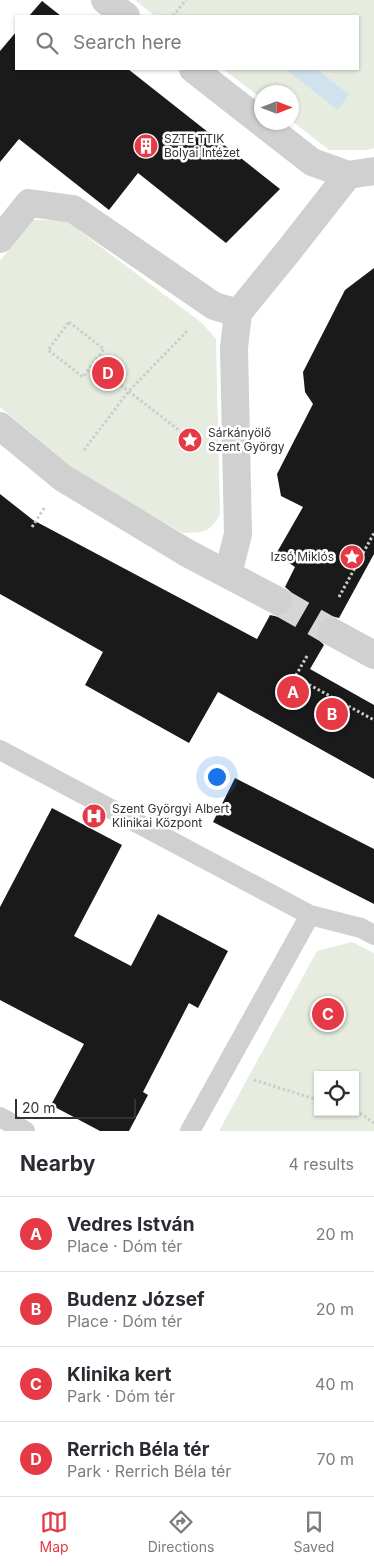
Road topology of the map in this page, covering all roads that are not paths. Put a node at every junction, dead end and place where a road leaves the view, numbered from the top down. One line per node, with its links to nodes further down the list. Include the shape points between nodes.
1 (105, 0): 2 (street)
2 (125, 15)
3 (194, 70): 4 (street, via 312,162)
4 (361, 173): 6 (street, via 286,254)
5 (0, 239): 6 (street, via 29,203 73,209 214,306)
6 (238, 313): 8 (street, via 234,348 238,534)
7 (0, 426): 8 (street, via 63,478)
8 (228, 574): 9 (street)
9 (278, 601)
10 (332, 632): 11 (street)
11 (374, 655)
12 (0, 750): 13 (lane)
13 (310, 915): 14 (lane, via 361,928); 17 (lane)
14 (374, 935)
15 (0, 1118): 16 (lane)
16 (25, 1131)
17 (190, 1131)

